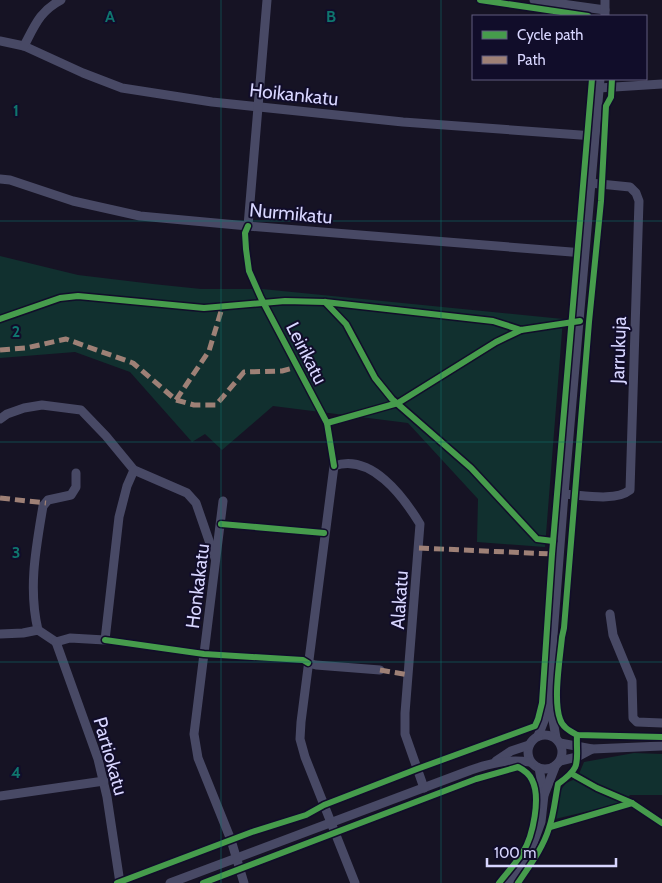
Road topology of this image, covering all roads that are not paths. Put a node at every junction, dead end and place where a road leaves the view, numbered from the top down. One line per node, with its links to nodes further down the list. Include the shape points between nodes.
1 (61, 0): 7 (street, via 40,16)
2 (267, 0): 10 (street)
3 (534, 0): 5 (street)
4 (605, 0): 5 (street)
5 (605, 13)
6 (0, 41): 7 (street, Hoikankatu)
7 (24, 46): 10 (street, Hoikankatu, via 122,88)
8 (599, 83): 9 (street); 11 (street)
9 (662, 84)
10 (259, 107): 11 (street, Hoikankatu, via 403,122); 14 (street)
11 (594, 136): 13 (street)
12 (0, 179): 14 (street, Nurmikatu, via 73,201 140,216)
13 (590, 183): 15 (street); 19 (street, Jarrukuja, via 630,186 639,201 630,490 614,497)
14 (248, 226): 15 (street, Nurmikatu)
15 (584, 253): 19 (street)
16 (0, 419): 17 (street, via 24,408 42,406 81,410)
17 (134, 470): 21 (street, via 188,493 196,502); 25 (street, via 120,517 105,640 70,638)
18 (76, 473): 23 (street, via 76,487 71,495 48,500 43,506 33,567 33,599)
19 (564, 494): 28 (street)
20 (223, 501): 21 (street, Honkakatu)
21 (216, 561): 44 (street, Honkakatu, via 194,734 198,758)
22 (610, 614): 29 (street, via 613,635 632,681 633,718 637,722)
23 (38, 630): 24 (street); 25 (street)
24 (0, 634)
25 (56, 642): 39 (street, Partiokatu)
26 (308, 663): 27 (street); 40 (street, Alakatu, via 334,466 341,463 364,466 386,479 420,524 405,734); 43 (street, via 300,739)
27 (380, 670)
28 (549, 708): 30 (street); 31 (street)
29 (662, 723)
30 (538, 736): 31 (street, via 547,734); 32 (street)
31 (558, 740): 34 (street); 37 (street, via 562,756)
32 (529, 745): 35 (street); 36 (street)
33 (662, 746): 34 (street)
34 (592, 750): 37 (street)
35 (494, 762): 36 (street); 40 (street)
36 (530, 762): 38 (street)
37 (557, 764): 38 (street); 42 (street)
38 (539, 768): 42 (street)
39 (104, 781): 41 (street); 45 (street, Partiokatu)
40 (424, 788): 43 (street)
41 (0, 796)
42 (544, 796): 49 (street, via 541,822 532,849)
43 (331, 823): 44 (street); 48 (street)
44 (236, 858): 46 (street); 47 (street, Honkakatu)
45 (120, 883)
46 (170, 883)
47 (244, 883)
48 (355, 883)
49 (508, 883)

